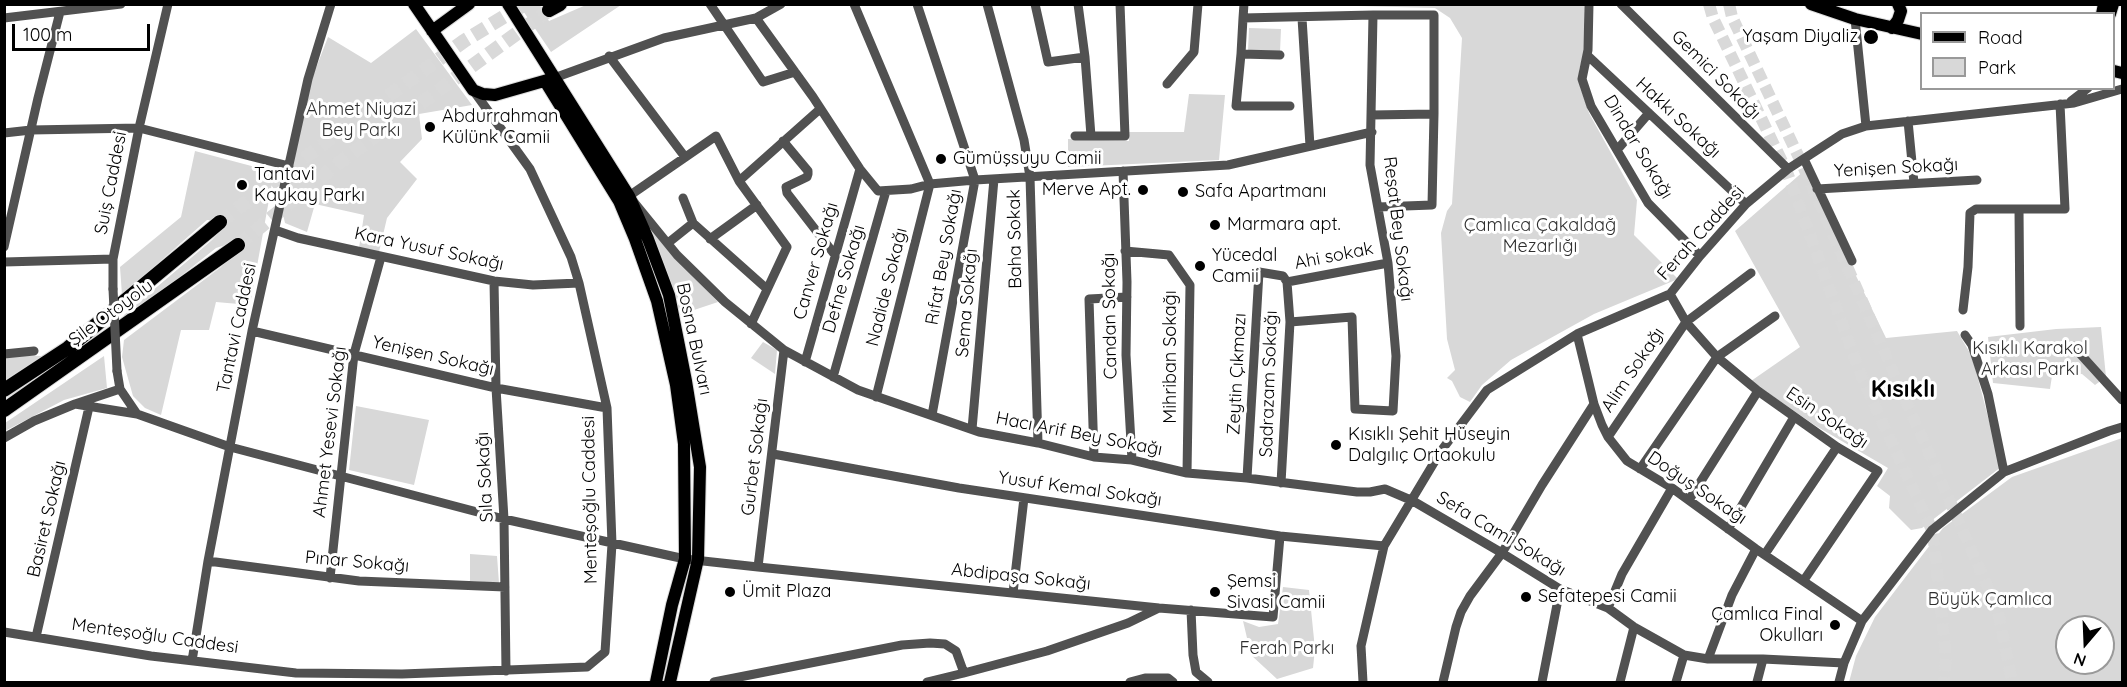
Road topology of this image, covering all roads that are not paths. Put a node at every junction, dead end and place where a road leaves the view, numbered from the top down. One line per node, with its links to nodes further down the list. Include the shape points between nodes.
1 (121, 4): 21 (street)
2 (168, 4): 54 (street, Suiş Caddesi)
3 (331, 4): 65 (street, Tantavi Caddesi, via 308,79)
4 (414, 4): 30 (main road, Menteşoğlu Caddesi)
5 (469, 4): 30 (main road)
6 (508, 4): 38 (main road, Bosna Bulvarı)
7 (710, 4): 28 (street)
8 (781, 4): 24 (street)
9 (854, 4): 75 (street)
10 (917, 4): 71 (street, Rıfat Bey Sokağı)
11 (987, 4): 69 (street, Baha Sokak, via 1024,140)
12 (1035, 4): 36 (street, via 1048,62)
13 (1078, 4): 36 (street)
14 (1120, 4): 59 (street, via 1125,136)
15 (1198, 4): 39 (street, via 1194,52)
16 (1244, 4): 25 (street)
17 (1589, 4): 34 (street, Dindar Sokağı)
18 (1622, 4): 67 (street, Gemici Sokağı)
19 (1811, 4): 27 (main road)
20 (1898, 4): 29 (main road, via 1901,11)
21 (60, 12): 23 (street); 55 (street)
22 (1374, 15): 26 (street); 50 (street, via 1434,15); 51 (street, Reşat Bey Sokağı)
23 (4, 18)
24 (756, 18): 28 (street); 37 (street)
25 (1243, 18): 26 (street); 32 (street)
26 (1302, 18): 61 (street)
27 (1855, 19): 29 (main road); 53 (street)
28 (724, 25): 35 (street, via 664,38); 37 (street, via 763,82)
29 (1892, 28): 31 (main road)
30 (432, 31): 41 (main road, Menteşoğlu Caddesi)
31 (1920, 34)
32 (1241, 54): 33 (street); 46 (street, via 1236,106)
33 (1281, 55)
34 (1587, 55): 49 (street, Hakkı Sokağı); 62 (street, Dindar Sokağı, via 1582,79 1591,106)
35 (609, 56): 38 (street); 63 (street)
36 (1085, 57): 59 (street)
37 (795, 72): 47 (street)
38 (550, 79): 44 (main road); 78 (main road, Bosna Bulvarı); 166 (main road, Bosna Bulvarı, via 619,201 657,301 682,425)
39 (1167, 84)
40 (2122, 89): 45 (street, Ferah Caddesi)
41 (473, 90): 44 (main road); 48 (street, Menteşoğlu Caddesi)
42 (2073, 90): 45 (street)
43 (2086, 90): 45 (street)
44 (495, 95): 48 (street)
45 (2063, 104): 52 (street, Ferah Caddesi); 83 (street, via 2065,210)
46 (1290, 106)
47 (820, 109): 60 (street); 66 (street)
48 (489, 111): 102 (street, Menteşoğlu Caddesi, via 530,169 571,257)
49 (1649, 113): 62 (street); 80 (street, Hakkı Sokağı)
50 (1434, 114): 51 (street); 82 (street, via 1432,205)
51 (1371, 116): 56 (street, Reşat Bey Sokağı)
52 (1908, 121): 53 (street, Ferah Caddesi); 74 (street)
53 (1866, 126): 64 (street, Ferah Caddesi, via 1842,134)
54 (139, 128): 55 (street); 65 (street); 95 (street, Suiş Caddesi)
55 (31, 130): 57 (street); 90 (street)
56 (1372, 132): 61 (street); 82 (street, Reşat Bey Sokağı, via 1370,165)
57 (4, 133)
58 (1075, 136): 59 (street)
59 (1091, 136)
60 (783, 141): 73 (street); 92 (street, via 808,171 807,177 786,187 786,193)
61 (1310, 146): 68 (street, via 1228,165)
62 (1617, 150): 93 (street, Dindar Sokağı, via 1648,203)
63 (685, 157): 73 (street, via 716,136); 78 (street)
64 (1804, 159): 67 (street, Ferah Caddesi); 76 (street)
65 (289, 166): 86 (street, Tantavi Caddesi)
66 (860, 169): 77 (street, via 878,191); 92 (street, Canver Sokağı)
67 (1788, 169): 80 (street, Ferah Caddesi)
68 (1123, 171): 69 (street); 91 (street, Candan Sokağı)
69 (1030, 177): 70 (street); 141 (street, Baha Sokak)
70 (994, 179): 71 (street); 138 (street, Sema Sokağı)
71 (975, 180): 75 (street); 135 (street, Rıfat Bey Sokağı)
72 (1977, 180): 74 (street, Yenişen Sokağı)
73 (740, 181): 81 (street)
74 (1914, 183): 76 (street, Yenişen Sokağı)
75 (930, 184): 77 (street); 127 (street, Nadide Sokağı)
76 (1817, 189): 96 (street)
77 (886, 191): 122 (street, Defne Sokağı)
78 (629, 196): 88 (street, Hacı Arif Bey Sokağı); 167 (main road, Bosna Bulvarı, via 669,295 686,381 699,467)
79 (683, 198): 85 (street)
80 (1746, 204): 93 (street, Ferah Caddesi)
81 (757, 205): 87 (street); 103 (street, via 787,248)
82 (1378, 207): 98 (street, Reşat Bey Sokağı)
83 (2019, 209): 106 (street, via 1970,213); 111 (street)
84 (220, 222): 125 (highway, Şile Otoyolu, via 68,348)
85 (693, 223): 87 (street); 88 (street)
86 (275, 230): 94 (street, Kara Yusuf Sokağı); 112 (street, Tantavi Caddesi)
87 (710, 239): 103 (street)
88 (668, 243): 110 (street, Hacı Arif Bey Sokağı)
89 (238, 245): 133 (highway, Şile Otoyolu)
90 (4, 247)
91 (1125, 251): 105 (street, Candan Sokağı); 149 (street, Mihriban Sokağı, via 1169,255 1190,285)
92 (835, 255): 121 (street, Canver Sokağı)
93 (1700, 256): 104 (street, Ferah Caddesi)
94 (381, 257): 100 (street, Kara Yusuf Sokağı); 119 (street, Ahmet Yesevi Sokağı)
95 (113, 259): 97 (street); 124 (street, Suiş Caddesi, bridge)
96 (1852, 261)
97 (4, 262)
98 (1388, 263): 101 (street, Ahi sokak); 108 (street, Reşat Bey Sokağı, via 1396,356 1393,411 1355,410 1352,317)
99 (1751, 273): 109 (street, Alim Sokağı)
100 (494, 281): 102 (street, Kara Yusuf Sokağı); 123 (street, Sıla Sokağı)
101 (1287, 282): 108 (street, Sadrazam Sokağı); 151 (street, Zeytin Çıkmazı, via 1283,276 1259,272)
102 (579, 284): 132 (street, Menteşoğlu Caddesi)
103 (768, 289): 110 (street)
104 (1670, 294): 109 (street, Esin Sokağı); 113 (street, Ferah Caddesi)
105 (1126, 297): 145 (street, via 1089,299); 146 (street, Candan Sokağı)
106 (1963, 310)
107 (1775, 316): 120 (street)
108 (1290, 322): 152 (street, Sadrazam Sokağı)
109 (1686, 322): 120 (street, Esin Sokağı); 139 (street, Alim Sokağı)
110 (751, 324): 116 (street, Hacı Arif Bey Sokağı)
111 (2020, 326)
112 (252, 331): 119 (street, Yenişen Sokağı); 142 (street, Tantavi Caddesi)
113 (1577, 334): 130 (street, Doğuş Sokağı); 157 (street, Ferah Caddesi, via 1486,390 1441,451)
114 (1965, 335): 148 (street, via 1988,394)
115 (2073, 346): 128 (street)
116 (784, 350): 121 (street, Hacı Arif Bey Sokağı); 144 (street, Gurbet Sokağı)
117 (34, 351): 118 (street)
118 (4, 354)
119 (354, 354): 123 (street, Yenişen Sokağı); 150 (street, Ahmet Yesevi Sokağı)
120 (1718, 357): 126 (street, Esin Sokağı); 147 (street)
121 (805, 362): 122 (street, Hacı Arif Bey Sokağı)
122 (833, 377): 127 (street, Hacı Arif Bey Sokağı)
123 (496, 388): 132 (street, Yenişen Sokağı); 158 (street, Sıla Sokağı)
124 (120, 389): 129 (street); 134 (street)
125 (4, 390)
126 (1758, 392): 136 (street, Esin Sokağı); 156 (street)
127 (876, 397): 135 (street, Hacı Arif Bey Sokağı)
128 (2122, 400)
129 (75, 404): 131 (street, Abdipaşa Sokağı); 140 (street)
130 (1594, 404): 139 (street, Doğuş Sokağı); 164 (street)
131 (89, 407): 134 (street, Abdipaşa Sokağı); 181 (street, Basiret Sokağı)
132 (607, 408): 161 (street, Menteşoğlu Caddesi)
133 (4, 410)
134 (137, 414): 142 (street, Abdipaşa Sokağı)
135 (932, 416): 138 (street, Hacı Arif Bey Sokağı)
136 (1794, 417): 143 (street, Esin Sokağı); 159 (street)
137 (2122, 427): 148 (street)
138 (972, 429): 141 (street, Hacı Arif Bey Sokağı)
139 (1608, 437): 147 (street, Doğuş Sokağı, via 1627,461)
140 (4, 438)
141 (1038, 442): 145 (street, Hacı Arif Bey Sokağı)
142 (230, 447): 150 (street, Abdipaşa Sokağı); 168 (street, Tantavi Caddesi)
143 (1836, 447): 165 (street); 171 (street, Esin Sokağı, via 1878,471)
144 (773, 454): 155 (street, Yusuf Kemal Sokağı); 169 (street, Gurbet Sokağı)
145 (1094, 457): 146 (street, Hacı Arif Bey Sokağı)
146 (1132, 460): 149 (street, Hacı Arif Bey Sokağı)
147 (1640, 469): 153 (street, Doğuş Sokağı)
148 (2004, 472): 178 (street, via 1932,530)
149 (1187, 473): 151 (street, Hacı Arif Bey Sokağı)
150 (341, 476): 158 (street, Abdipaşa Sokağı); 170 (street, Ahmet Yesevi Sokağı)
151 (1247, 478): 152 (street, Hacı Arif Bey Sokağı)
152 (1281, 483): 154 (street, Hacı Arif Bey Sokağı, via 1357,492)
153 (1672, 488): 156 (street, Doğuş Sokağı); 176 (street, via 1622,574)
154 (1385, 489): 157 (street, Sefa Cami Sokağı)
155 (1024, 498): 160 (street, Yusuf Kemal Sokağı); 174 (street)
156 (1689, 500): 159 (street, Doğuş Sokağı)
157 (1413, 501): 162 (street, Ferah Caddesi); 164 (street, Sefa Cami Sokağı)
158 (504, 519): 161 (street, Abdipaşa Sokağı); 172 (street, Sıla Sokağı)
159 (1728, 529): 163 (street, Doğuş Sokağı)
160 (1280, 536): 162 (street, Yusuf Kemal Sokağı); 177 (street, Abdipaşa Sokağı, via 1273,617)
161 (612, 544): 166 (street, Abdipaşa Sokağı); 187 (street, Menteşoğlu Caddesi, via 605,652 587,667)
162 (1384, 546): 196 (street, Ferah Caddesi, via 1361,646)
163 (1756, 549): 165 (street, Doğuş Sokağı); 183 (street, via 1732,595)
164 (1502, 553): 173 (street, Sefa Cami Sokağı); 197 (street, via 1461,612)
165 (1765, 554): 171 (street, Doğuş Sokağı)
166 (685, 559): 167 (street, Abdipaşa Sokağı); 189 (main road, Bosna Bulvarı)
167 (698, 559): 169 (street, Abdipaşa Sokağı); 190 (main road, Bosna Bulvarı)
168 (208, 561): 170 (street, Pınar Sokağı); 185 (street, Tantavi Caddesi)
169 (758, 567): 174 (street, Abdipaşa Sokağı)
170 (330, 578): 172 (street, Pınar Sokağı)
171 (1804, 580): 178 (street, Doğuş Sokağı)
172 (505, 587): 187 (street, Sıla Sokağı)
173 (1560, 589): 176 (street, Sefa Cami Sokağı); 198 (street)
174 (1013, 593): 175 (street, Abdipaşa Sokağı)
175 (1159, 608): 177 (street, Abdipaşa Sokağı); 188 (street, via 1047,651)
176 (1608, 608): 179 (street, Sefa Cami Sokağı)
177 (1191, 610): 195 (street, via 1196,672)
178 (1862, 621): 186 (street)
179 (1634, 627): 182 (street, Sefa Cami Sokağı); 199 (street)
180 (4, 632): 181 (street, Menteşoğlu Caddesi)
181 (36, 637): 185 (street, Menteşoğlu Caddesi)
182 (1684, 655): 183 (street, Sefa Cami Sokağı); 200 (street)
183 (1708, 659): 184 (street, Sefa Cami Sokağı)
184 (1763, 659): 186 (street, Sefa Cami Sokağı); 201 (street)
185 (192, 661): 187 (street, Menteşoğlu Caddesi, via 296,673)
186 (1844, 663): 202 (street)
187 (506, 671)
188 (964, 673): 191 (street, via 956,651 945,644 930,642); 192 (street)
189 (656, 682)
190 (670, 682)
191 (714, 682)
192 (927, 682)
193 (1130, 682): 194 (street, via 1145,678 1168,678)
194 (1173, 682)
195 (1208, 682)
196 (1363, 682)
197 (1443, 682)
198 (1542, 682)
199 (1620, 682)
200 (1676, 682)
201 (1757, 682)
202 (1839, 682)

